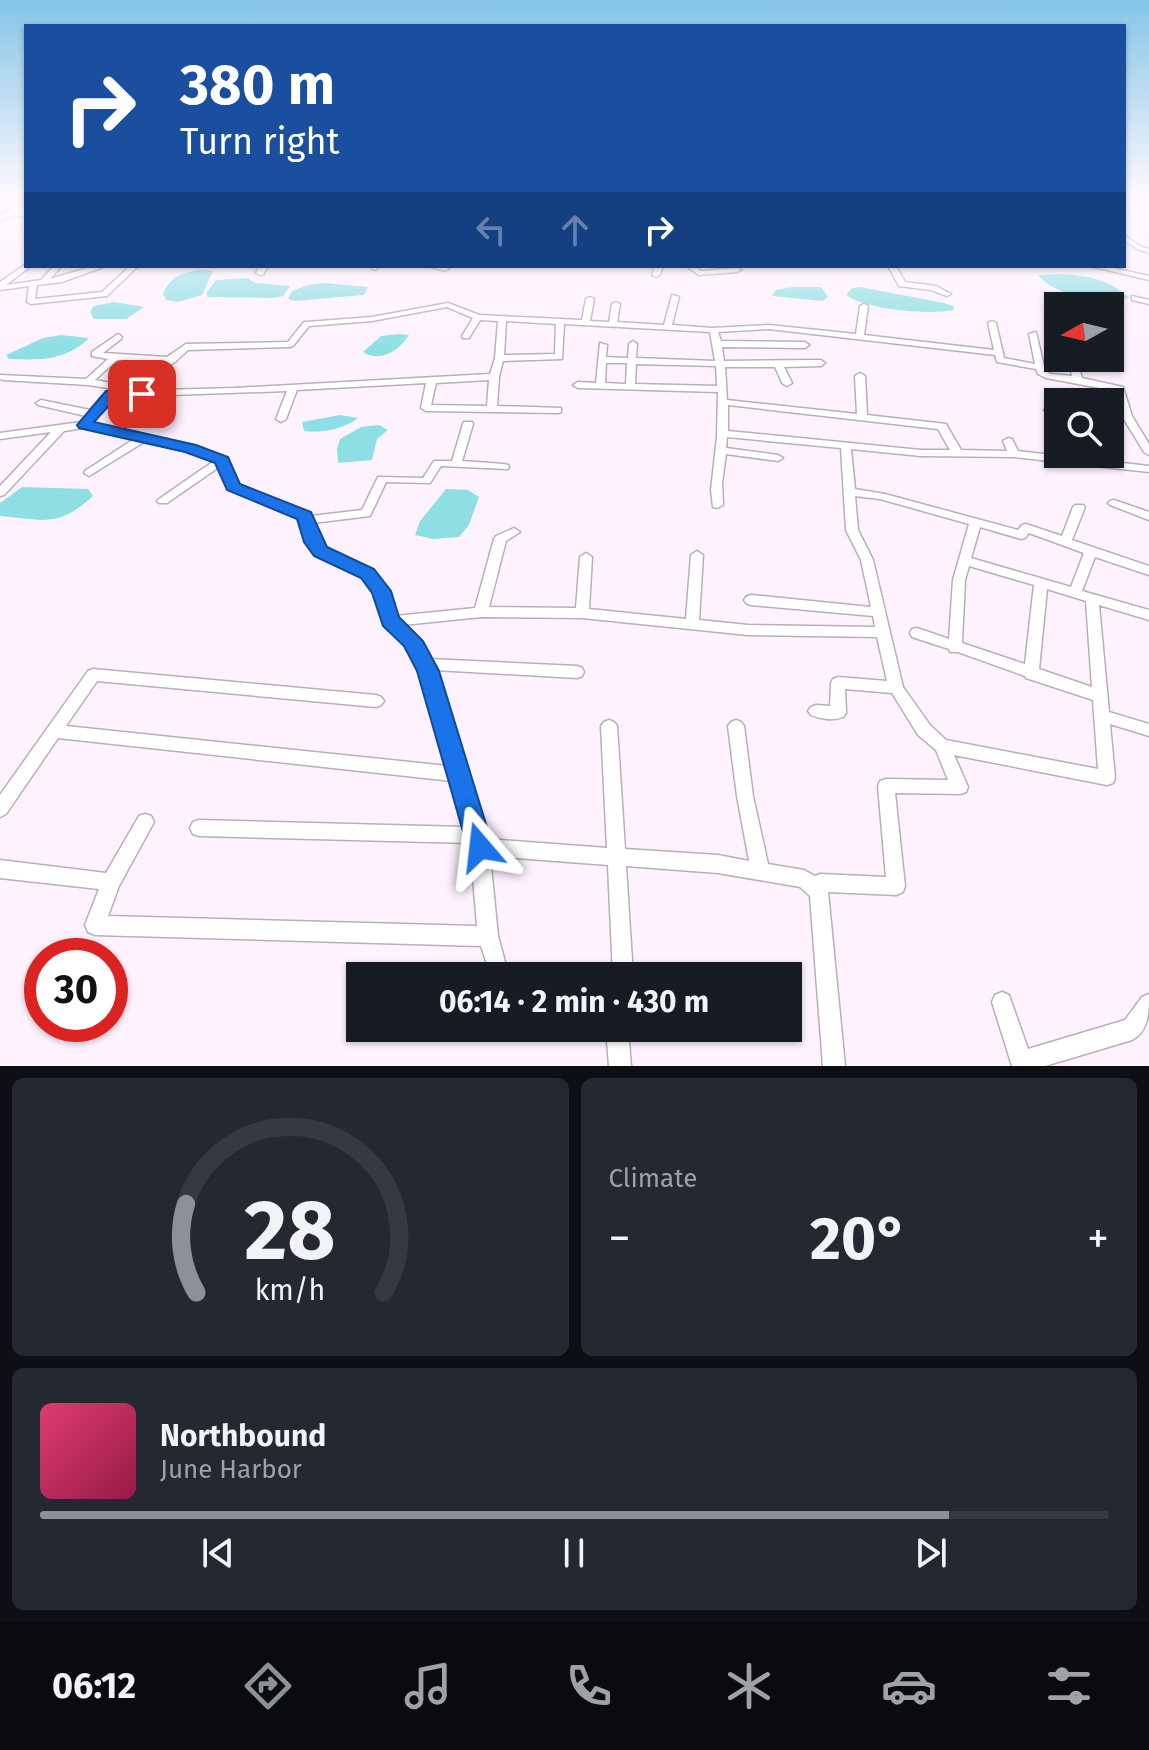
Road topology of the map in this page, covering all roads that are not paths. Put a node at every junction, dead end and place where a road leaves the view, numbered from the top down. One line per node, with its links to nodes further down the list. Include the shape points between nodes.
1 (23, 264): 17 (street)
2 (56, 268): 15 (street)
3 (95, 268): 15 (street)
4 (132, 268): 16 (street, via 115,287 94,296 31,302)
5 (441, 268): 11 (street)
6 (658, 268): 12 (street)
7 (693, 268): 8 (street, via 699,273)
8 (736, 268): 13 (street)
9 (893, 268): 18 (street, via 902,284)
10 (1103, 268): 14 (street)
11 (445, 269)
12 (656, 275)
13 (746, 278)
14 (1149, 278)
15 (43, 282): 16 (street)
16 (33, 284): 17 (street)
17 (0, 287)
18 (947, 294)
19 (675, 297): 31 (street)
20 (1135, 298): 22 (street)
21 (590, 299): 28 (street)
22 (1149, 302)
23 (616, 304): 30 (street)
24 (864, 306): 36 (street)
25 (478, 317): 26 (street); 34 (street); 44 (street, via 442,305 372,319 310,323 292,343 192,347)
26 (502, 318): 27 (street); 43 (street)
27 (560, 321): 28 (street); 43 (street, via 559,357)
28 (586, 323): 30 (street)
29 (992, 323): 41 (street)
30 (613, 324): 31 (street)
31 (667, 328): 32 (street)
32 (713, 330): 36 (street, via 753,326); 38 (street)
33 (1033, 334): 50 (street)
34 (466, 336)
35 (118, 337): 42 (street, via 95,355)
36 (860, 337): 41 (street)
37 (633, 344): 46 (street)
38 (719, 344): 40 (street); 48 (street)
39 (603, 345): 45 (street)
40 (805, 345)
41 (998, 353): 50 (street, via 1002,361)
42 (115, 357): 44 (street); 57 (street)
43 (499, 358): 54 (street)
44 (172, 360): 62 (street)
45 (602, 360): 46 (street); 60 (street)
46 (633, 362): 48 (street); 61 (street)
47 (821, 363): 49 (street)
48 (720, 365): 49 (street); 64 (street)
49 (779, 365): 58 (street)
50 (1039, 367): 56 (street, via 1049,376)
51 (1076, 372): 56 (street)
52 (860, 376): 70 (street)
53 (3, 377): 57 (street)
54 (494, 377): 55 (street); 68 (street)
55 (432, 379): 63 (street); 68 (street, via 426,408)
56 (1078, 380): 82 (street, via 1120,389 1127,416)
57 (88, 382): 62 (street)
58 (787, 383)
59 (578, 385): 60 (street)
60 (600, 385): 61 (street)
61 (630, 386): 64 (street)
62 (121, 388): 65 (street)
63 (293, 388): 65 (street); 72 (street)
64 (720, 389): 66 (street)
65 (111, 394): 71 (street)
66 (722, 402): 70 (street); 75 (street)
67 (41, 403): 71 (street)
68 (492, 408): 69 (street)
69 (558, 410)
70 (862, 416): 81 (street, via 942,426)
71 (88, 419): 74 (street); 77 (street)
72 (281, 419)
73 (468, 424): 87 (street)
74 (60, 429): 76 (street); 93 (street)
75 (722, 433): 79 (street); 80 (street)
76 (0, 436)
77 (143, 438): 86 (street); 91 (street)
78 (1008, 441): 83 (street)
79 (846, 446): 81 (street); 92 (street)
80 (721, 450): 85 (street); 96 (street, via 714,476)
81 (956, 451): 83 (street)
82 (1149, 452)
83 (1014, 454): 84 (street)
84 (1044, 457)
85 (778, 458)
86 (222, 460): 94 (street); 99 (street, via 233,487)
87 (456, 465): 89 (street); 99 (street, via 438,463 426,481 382,479 366,513)
88 (1124, 466): 90 (street)
89 (504, 467)
90 (1149, 469)
91 (89, 473)
92 (850, 492): 100 (street); 113 (street, via 852,530 867,560)
93 (0, 493)
94 (163, 501)
95 (1114, 503): 98 (street)
96 (717, 505)
97 (1079, 507): 102 (street)
98 (1149, 516)
99 (307, 520): 116 (street, via 321,551 368,573 381,591)
100 (976, 522): 102 (street, via 1021,535 1026,528); 106 (street)
101 (514, 532): 112 (street, via 500,539)
102 (1066, 541): 103 (street)
103 (1091, 551): 107 (street); 109 (street)
104 (697, 555): 117 (street)
105 (586, 557): 114 (street)
106 (964, 560): 108 (street); 120 (street)
107 (1149, 571)
108 (1041, 582): 109 (street); 123 (street)
109 (1075, 593): 110 (street)
110 (1092, 598): 115 (street); 125 (street)
111 (751, 600): 113 (street)
112 (481, 612): 114 (street); 116 (street)
113 (876, 612): 118 (street)
114 (582, 613): 117 (street)
115 (1149, 615)
116 (390, 621): 121 (street, via 412,641)
117 (692, 624): 118 (street)
118 (881, 632): 124 (street)
119 (917, 633): 120 (street)
120 (955, 648): 123 (street)
121 (424, 664): 122 (street); 134 (street)
122 (577, 672)
123 (1031, 674): 125 (street)
124 (896, 688): 127 (street, via 838,683 838,713); 133 (street, via 924,730)
125 (1100, 696): 128 (street)
126 (376, 701): 132 (street, via 93,675)
127 (816, 711)
128 (1103, 716): 131 (street); 133 (street, via 1107,778)
129 (609, 726): 139 (street)
130 (736, 726): 141 (street)
131 (1149, 730)
132 (54, 731): 134 (street); 135 (street)
133 (942, 746): 143 (street, via 960,787 886,786 896,886)
134 (457, 774): 138 (street)
135 (0, 809)
136 (145, 822): 142 (street)
137 (199, 828): 138 (street)
138 (478, 841): 139 (street); 144 (street)
139 (615, 858): 141 (street); 146 (street)
140 (0, 869): 142 (street)
141 (760, 871): 143 (street, via 804,879)
142 (111, 882): 144 (street, via 95,925)
143 (813, 887): 152 (street, via 819,892)
144 (488, 936): 145 (street)
145 (495, 962)
146 (622, 962)
147 (1002, 1002): 150 (street)
148 (1149, 1004): 150 (street, via 1132,1029)
149 (618, 1042): 151 (street)
150 (1023, 1064)
151 (620, 1066)
152 (834, 1066)

